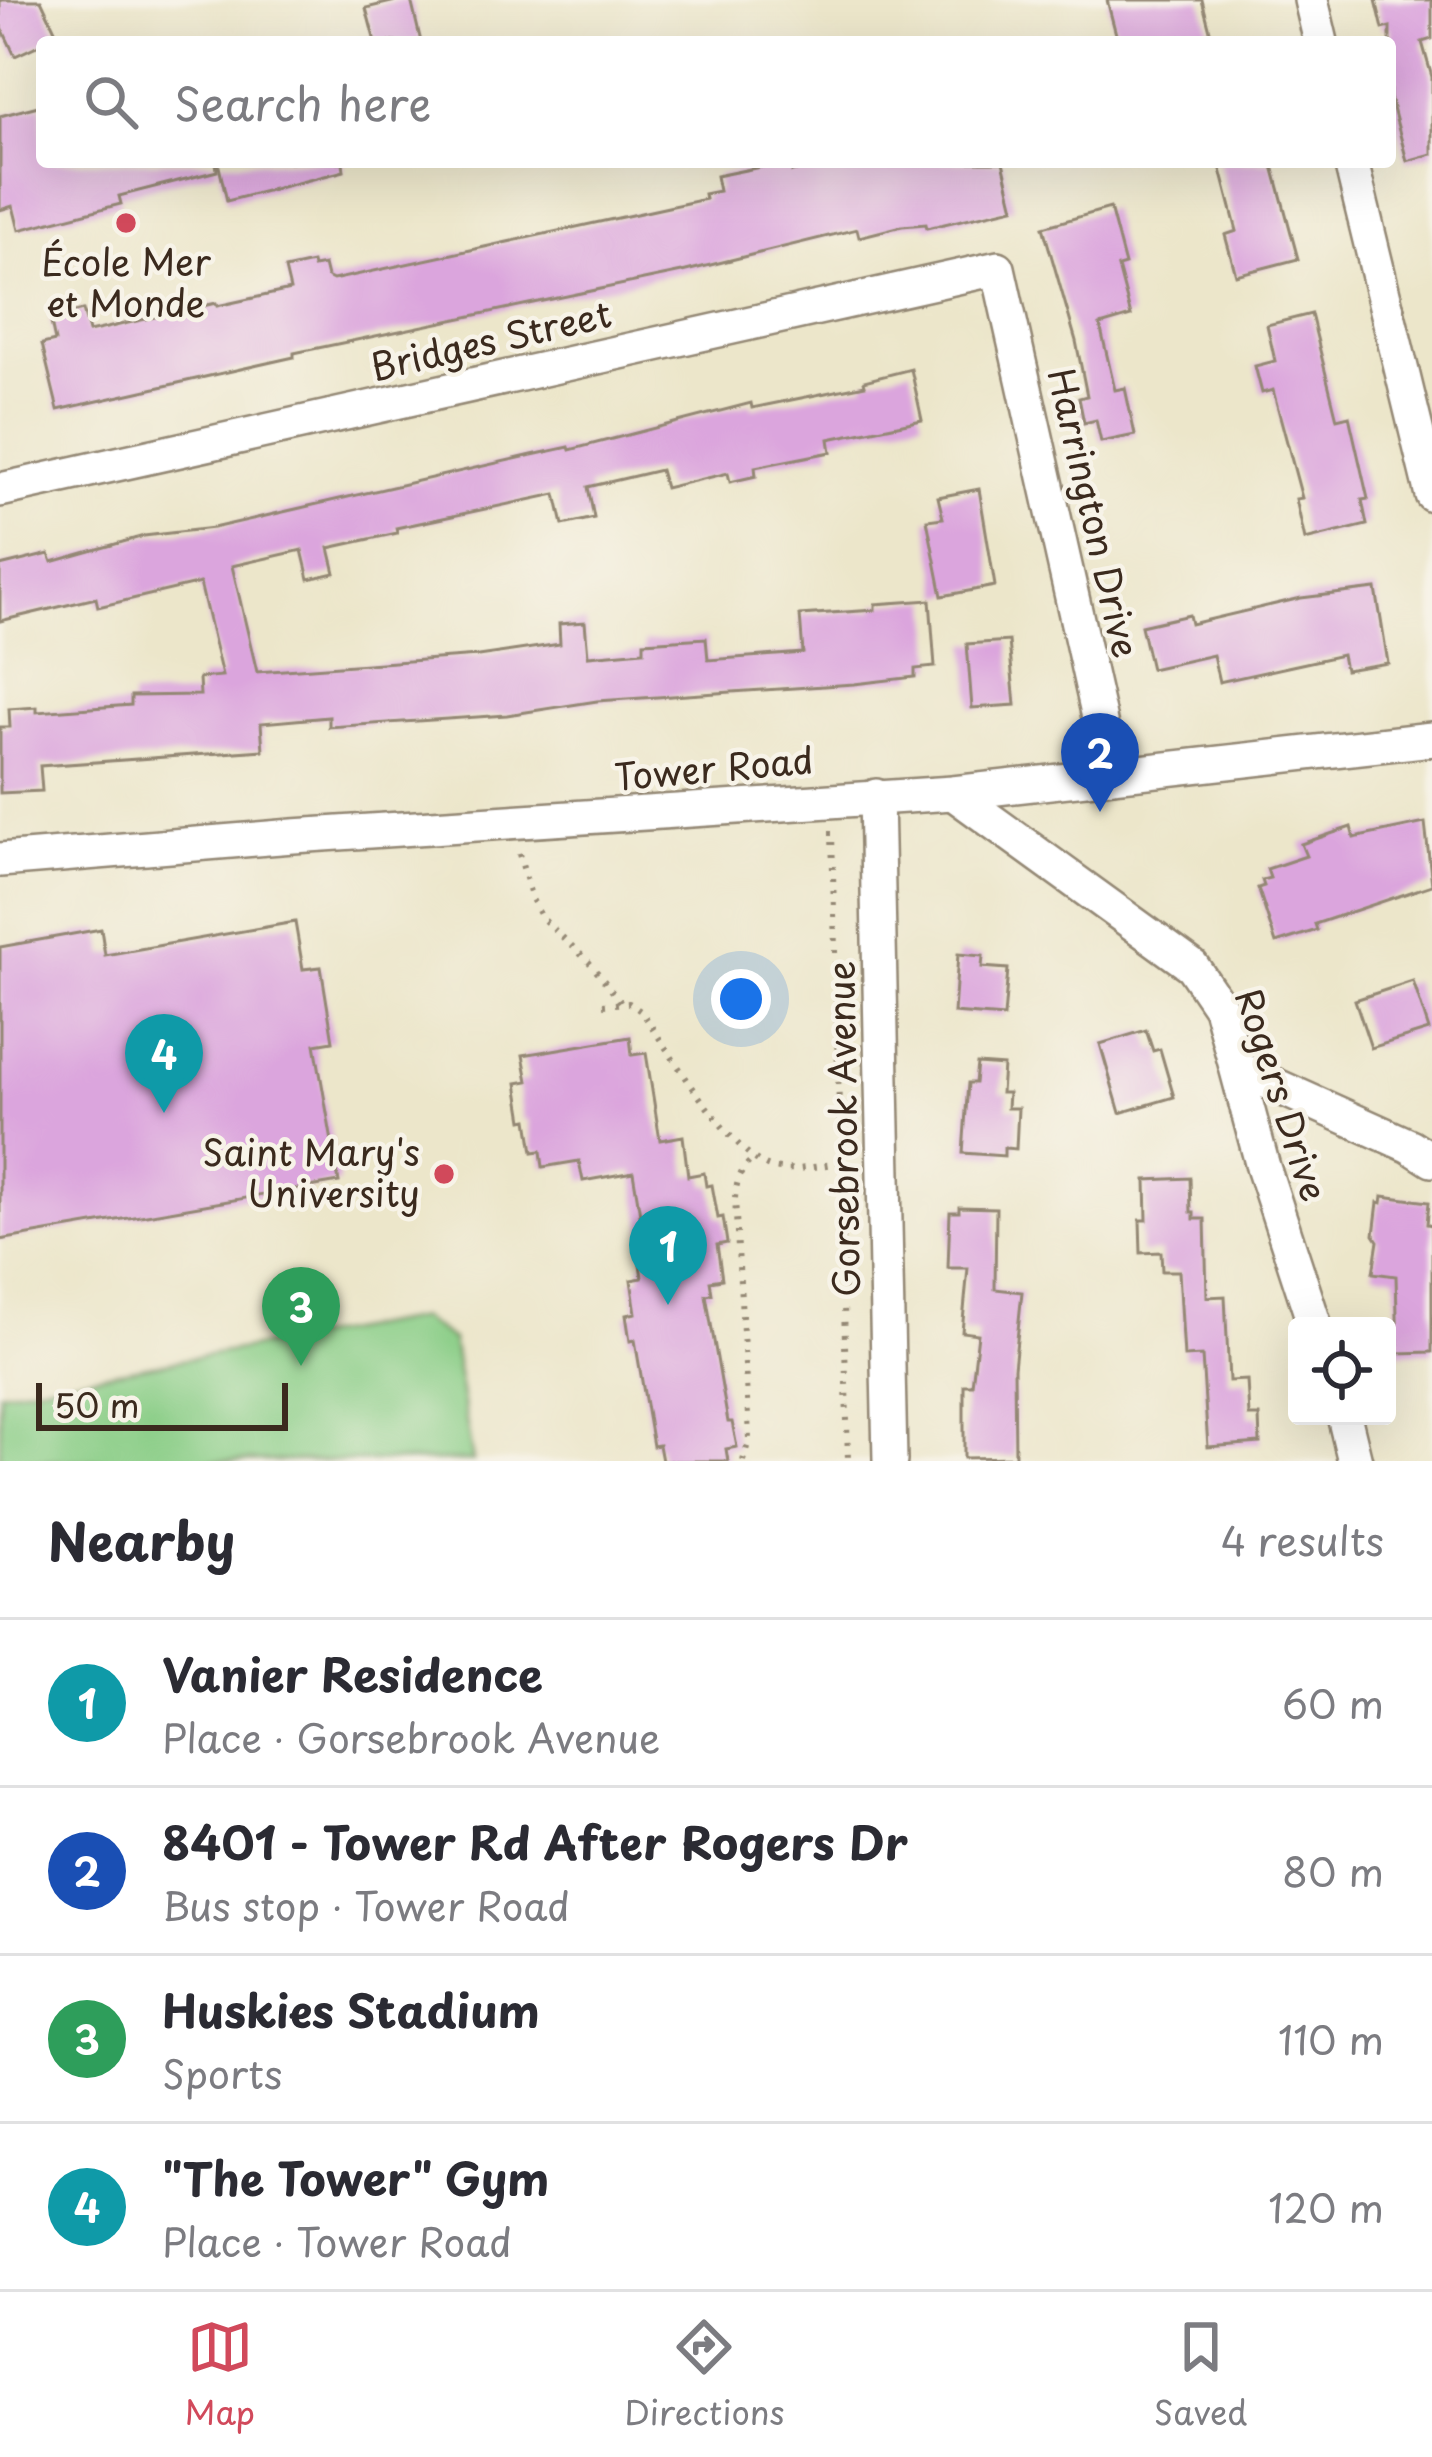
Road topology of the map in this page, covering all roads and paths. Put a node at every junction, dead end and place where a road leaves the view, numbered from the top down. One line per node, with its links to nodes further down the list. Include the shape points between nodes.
1 (1311, 0): 2 (street)
2 (1320, 36)
3 (1352, 168): 6 (street)
4 (998, 268): 5 (street, Bridges Street); 8 (street, Harrington Drive)
5 (0, 490)
6 (1432, 495)
7 (1432, 739): 8 (street, Tower Road)
8 (1112, 776): 9 (street, Tower Road)
9 (952, 793): 10 (street, Tower Road); 16 (street, Rogers Drive, via 1192,966 1220,1007)
10 (876, 796): 13 (street, Tower Road); 24 (street, Gorsebrook Avenue)
11 (832, 833): 19 (path)
12 (519, 854): 14 (path, via 542,918)
13 (0, 860)
14 (621, 1002): 15 (path); 17 (path, via 642,1012 716,1119)
15 (603, 1005)
16 (1239, 1069): 18 (street); 20 (street, Rogers Drive)
17 (755, 1157): 19 (path, via 780,1169); 22 (path, via 735,1199 749,1440)
18 (1432, 1160)
19 (840, 1163): 23 (path)
20 (1312, 1317)
21 (1346, 1425): 25 (street)
22 (742, 1461)
23 (848, 1461)
24 (890, 1461)
25 (1355, 1461)

